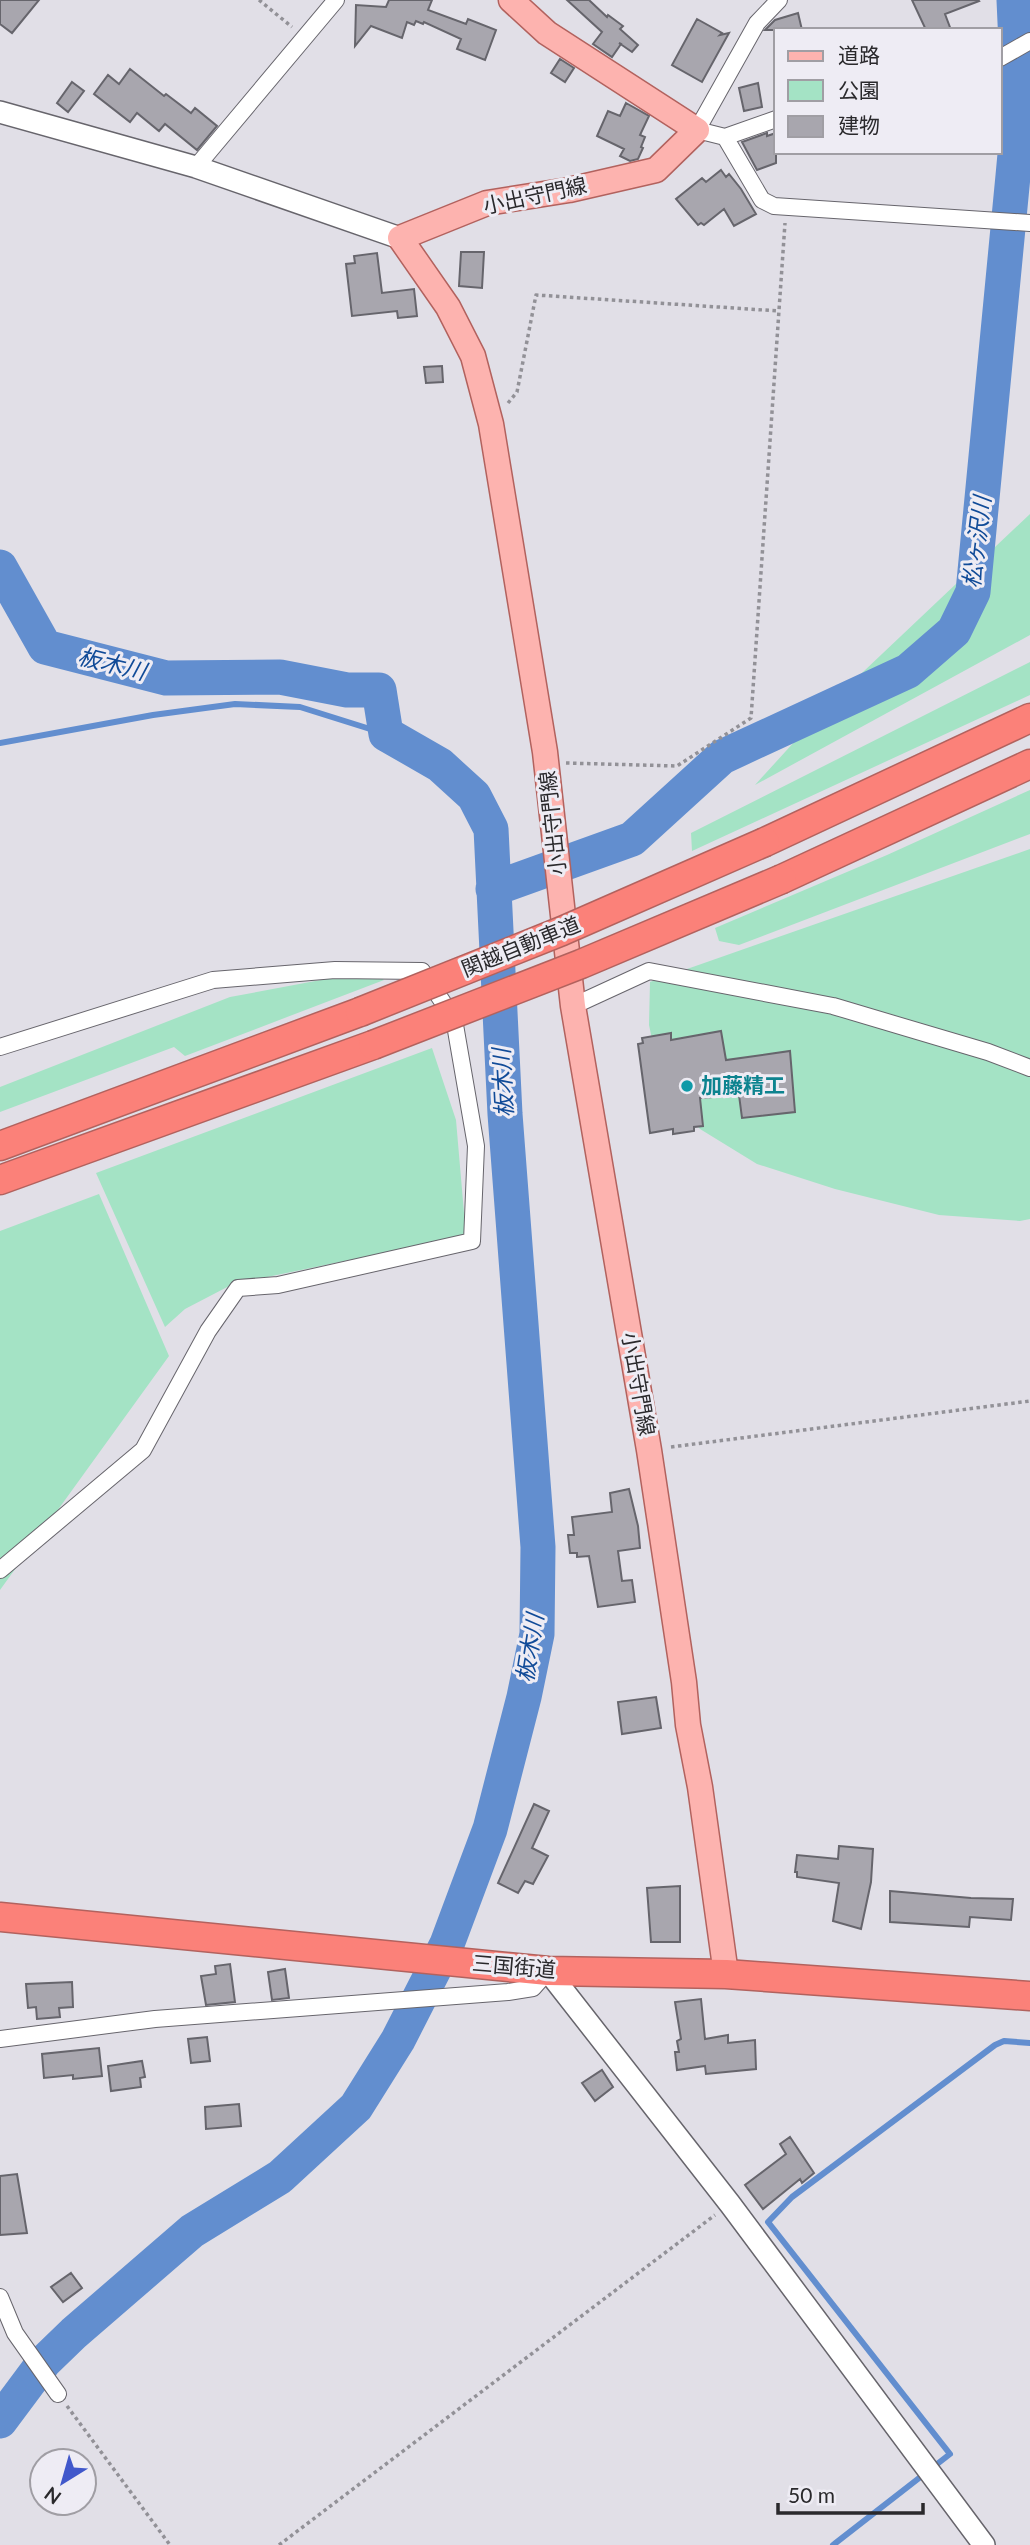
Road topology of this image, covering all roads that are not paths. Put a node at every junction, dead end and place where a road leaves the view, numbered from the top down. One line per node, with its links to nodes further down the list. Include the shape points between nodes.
1 (336, 0): 10 (street)
2 (511, 0): 8 (main road, via 547,33)
3 (779, 0): 8 (street, via 757,23)
4 (1030, 41): 5 (street)
5 (1002, 57)
6 (0, 112): 10 (street)
7 (774, 120): 9 (street)
8 (697, 130): 9 (street); 12 (main road, 小出守門線, via 656,170 487,203)
9 (725, 137): 11 (street, via 762,200 774,206)
10 (196, 167): 12 (street)
11 (1030, 223)
12 (400, 238): 15 (main road, 小出守門線, via 448,307 473,356 491,424 547,763)
13 (1030, 718): 18 (highway, 関越自動車道, bridge, via 765,842 562,930 360,1012)
14 (1030, 764): 19 (highway, 関越自動車道, bridge, via 782,879 581,964)
15 (573, 1006): 17 (street, via 649,971 832,1006); 23 (main road, 小出守門線, via 649,1450)
16 (0, 1047): 20 (street, via 213,980 335,970 422,971 454,1019 476,1146 472,1241 278,1285 238,1288 208,1331 143,1450)
17 (1030, 1068)
18 (0, 1146)
19 (0, 1180)
20 (0, 1570)
21 (0, 1917): 22 (highway, 三国街道)
22 (548, 1971): 23 (highway, 三国街道); 25 (street, via 533,1988 508,1993 155,2019); 28 (street, via 730,2204)
23 (726, 1974): 24 (highway, 三国街道)
24 (1030, 1996)
25 (0, 2039)
26 (0, 2297): 27 (street, via 15,2333)
27 (58, 2394)
28 (984, 2545)

